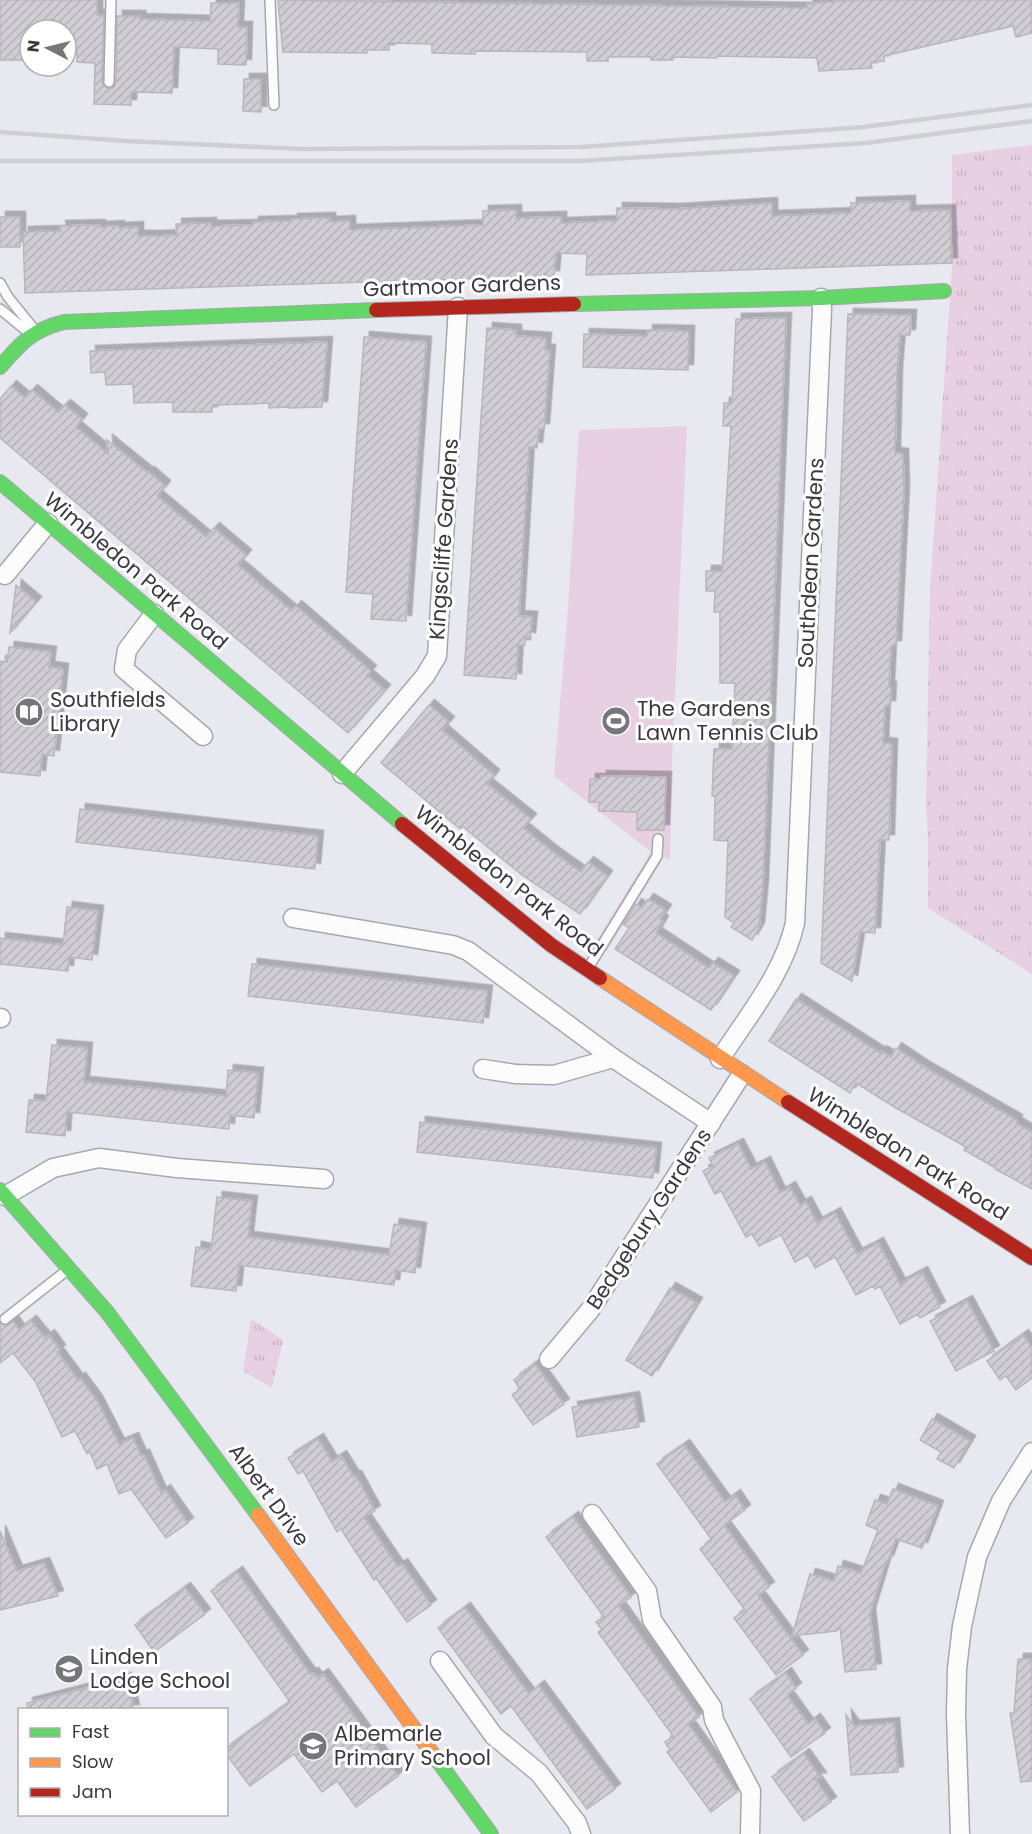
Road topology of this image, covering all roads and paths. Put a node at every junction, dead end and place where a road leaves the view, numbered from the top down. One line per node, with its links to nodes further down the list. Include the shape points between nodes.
1 (111, 0): 3 (lane)
2 (270, 0): 4 (lane)
3 (109, 82)
4 (274, 105)
5 (0, 284): 10 (lane)
6 (944, 291): 7 (street, Gartmoor Gardens)
7 (821, 298): 8 (street, Gartmoor Gardens); 22 (street, Southdean Gardens, via 795,923 781,963)
8 (458, 307): 10 (street, Gartmoor Gardens, via 64,322); 17 (street, Kingscliffe Gardens, via 437,656)
9 (0, 309): 10 (lane)
10 (33, 332): 11 (street)
11 (0, 367)
12 (0, 483): 13 (street, Wimbledon Park Road)
13 (48, 523): 14 (street); 15 (street, Wimbledon Park Road)
14 (5, 574)
15 (154, 614): 16 (street, via 127,650 124,669); 17 (street, Wimbledon Park Road)
16 (203, 736)
17 (342, 774): 20 (street, Wimbledon Park Road)
18 (658, 840): 20 (lane, via 657,856)
19 (293, 918): 21 (street, via 453,945 468,951)
20 (586, 970): 22 (street, Wimbledon Park Road)
21 (613, 1058): 23 (street, via 554,1075); 25 (street)
22 (720, 1059): 24 (street, Wimbledon Park Road)
23 (483, 1069)
24 (742, 1074): 25 (street, Bedgebury Gardens); 28 (street, Wimbledon Park Road)
25 (711, 1123): 31 (street, Bedgebury Gardens, via 590,1311)
26 (324, 1179): 27 (street, via 99,1158 53,1167)
27 (3, 1193): 29 (street, Albert Drive)
28 (1032, 1258)
29 (68, 1270): 30 (lane); 35 (street, Albert Drive, via 140,1354)
30 (5, 1319)
31 (549, 1359)
32 (1032, 1452): 38 (street, via 1001,1501 977,1557 962,1626 956,1714)
33 (592, 1514): 37 (street, via 647,1591 652,1620 712,1707 714,1720 751,1791)
34 (440, 1661): 36 (street, via 494,1736 539,1773)
35 (491, 1834)
36 (581, 1834)
37 (750, 1834)
38 (960, 1834)

